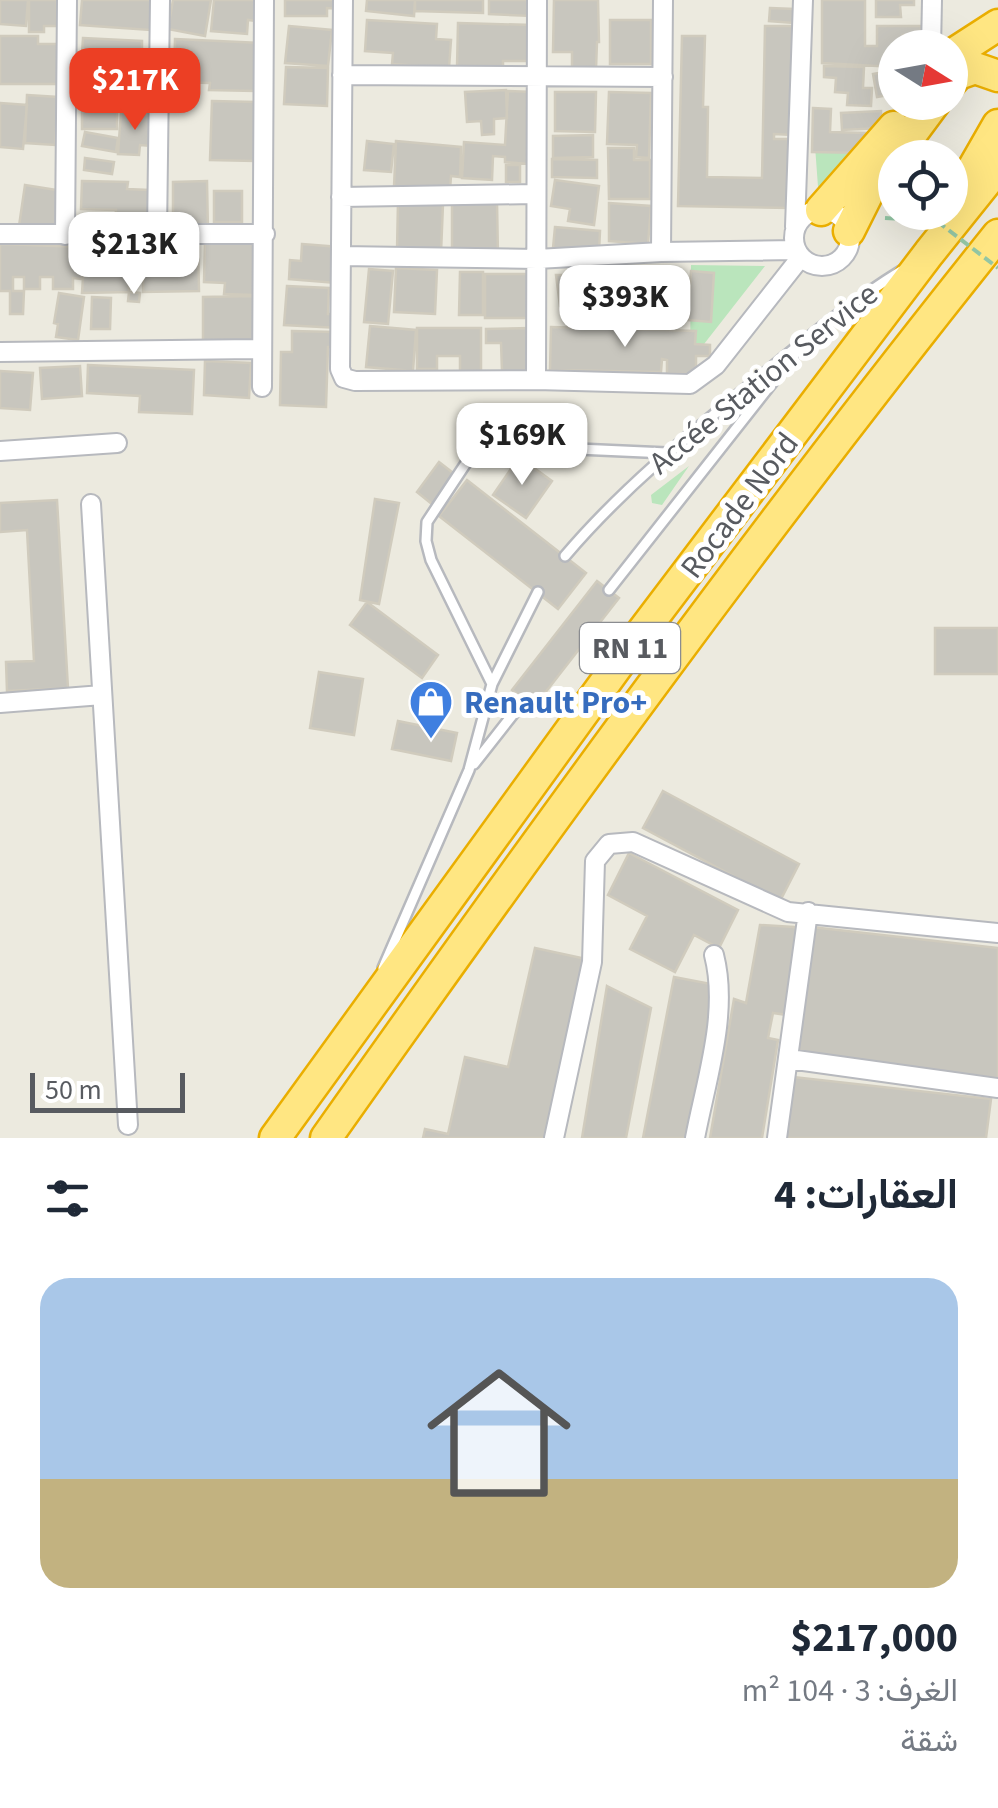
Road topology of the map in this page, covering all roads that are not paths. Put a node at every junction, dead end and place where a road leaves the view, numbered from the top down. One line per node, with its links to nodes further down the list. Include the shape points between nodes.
1 (67, 0): 32 (street)
2 (160, 0): 29 (street)
3 (264, 0): 30 (street)
4 (343, 0): 13 (street)
5 (537, 0): 16 (street)
6 (663, 0): 15 (street)
7 (803, 0): 25 (street)
8 (932, 0): 10 (street)
9 (998, 25): 11 (highway)
10 (931, 30)
11 (968, 44)
12 (968, 70): 14 (highway)
13 (342, 75): 16 (street); 23 (street)
14 (998, 76)
15 (663, 77): 16 (street); 33 (street)
16 (536, 78): 22 (street)
17 (900, 120): 24 (highway)
18 (922, 120): 27 (highway, via 869,191)
19 (998, 125): 21 (highway)
20 (998, 167): 35 (highway, Rocade Nord / RN 11)
21 (968, 179)
22 (534, 194): 23 (street); 37 (street)
23 (341, 197): 36 (street)
24 (821, 210): 25 (street); 27 (street, via 839,216)
25 (796, 227): 34 (street)
26 (941, 230): 35 (highway)
27 (849, 231): 34 (street, via 847,249 835,263 817,266)
28 (0, 234): 32 (street)
29 (157, 234): 30 (street); 32 (street)
30 (265, 234): 39 (street)
31 (998, 234): 63 (highway, Rocade Nord / RN 11, via 723,586)
32 (65, 235)
33 (661, 252): 34 (street); 37 (street)
34 (799, 253): 41 (street, via 716,365 690,384)
35 (929, 253): 38 (lane, Accée Station Service); 58 (highway, Rocade Nord / RN 11)
36 (341, 256): 37 (street); 41 (street, via 344,378)
37 (536, 259): 41 (street)
38 (809, 336): 45 (lane, Accée Station Service); 48 (lane)
39 (261, 349): 40 (street); 42 (street)
40 (0, 352)
41 (536, 380)
42 (262, 386)
43 (117, 443): 44 (street)
44 (0, 451)
45 (666, 452): 47 (lane, Accée Station Service); 50 (lane, via 511,446 468,460 427,522 426,540)
46 (91, 504): 51 (street)
47 (564, 556)
48 (609, 590)
49 (538, 592): 50 (lane)
50 (492, 684): 54 (lane)
51 (102, 695): 53 (street); 61 (street)
52 (524, 699): 54 (lane)
53 (0, 702)
54 (469, 770): 58 (lane)
55 (808, 912): 56 (street); 59 (street); 64 (street, via 788,912 634,842 609,844 595,861 592,962)
56 (998, 934)
57 (714, 955): 65 (street, via 717,1018)
58 (363, 1016): 62 (highway, Rocade Nord / RN 11)
59 (789, 1058): 60 (street); 66 (street)
60 (998, 1088)
61 (128, 1125)
62 (275, 1138)
63 (326, 1138)
64 (554, 1138)
65 (696, 1138)
66 (777, 1138)

